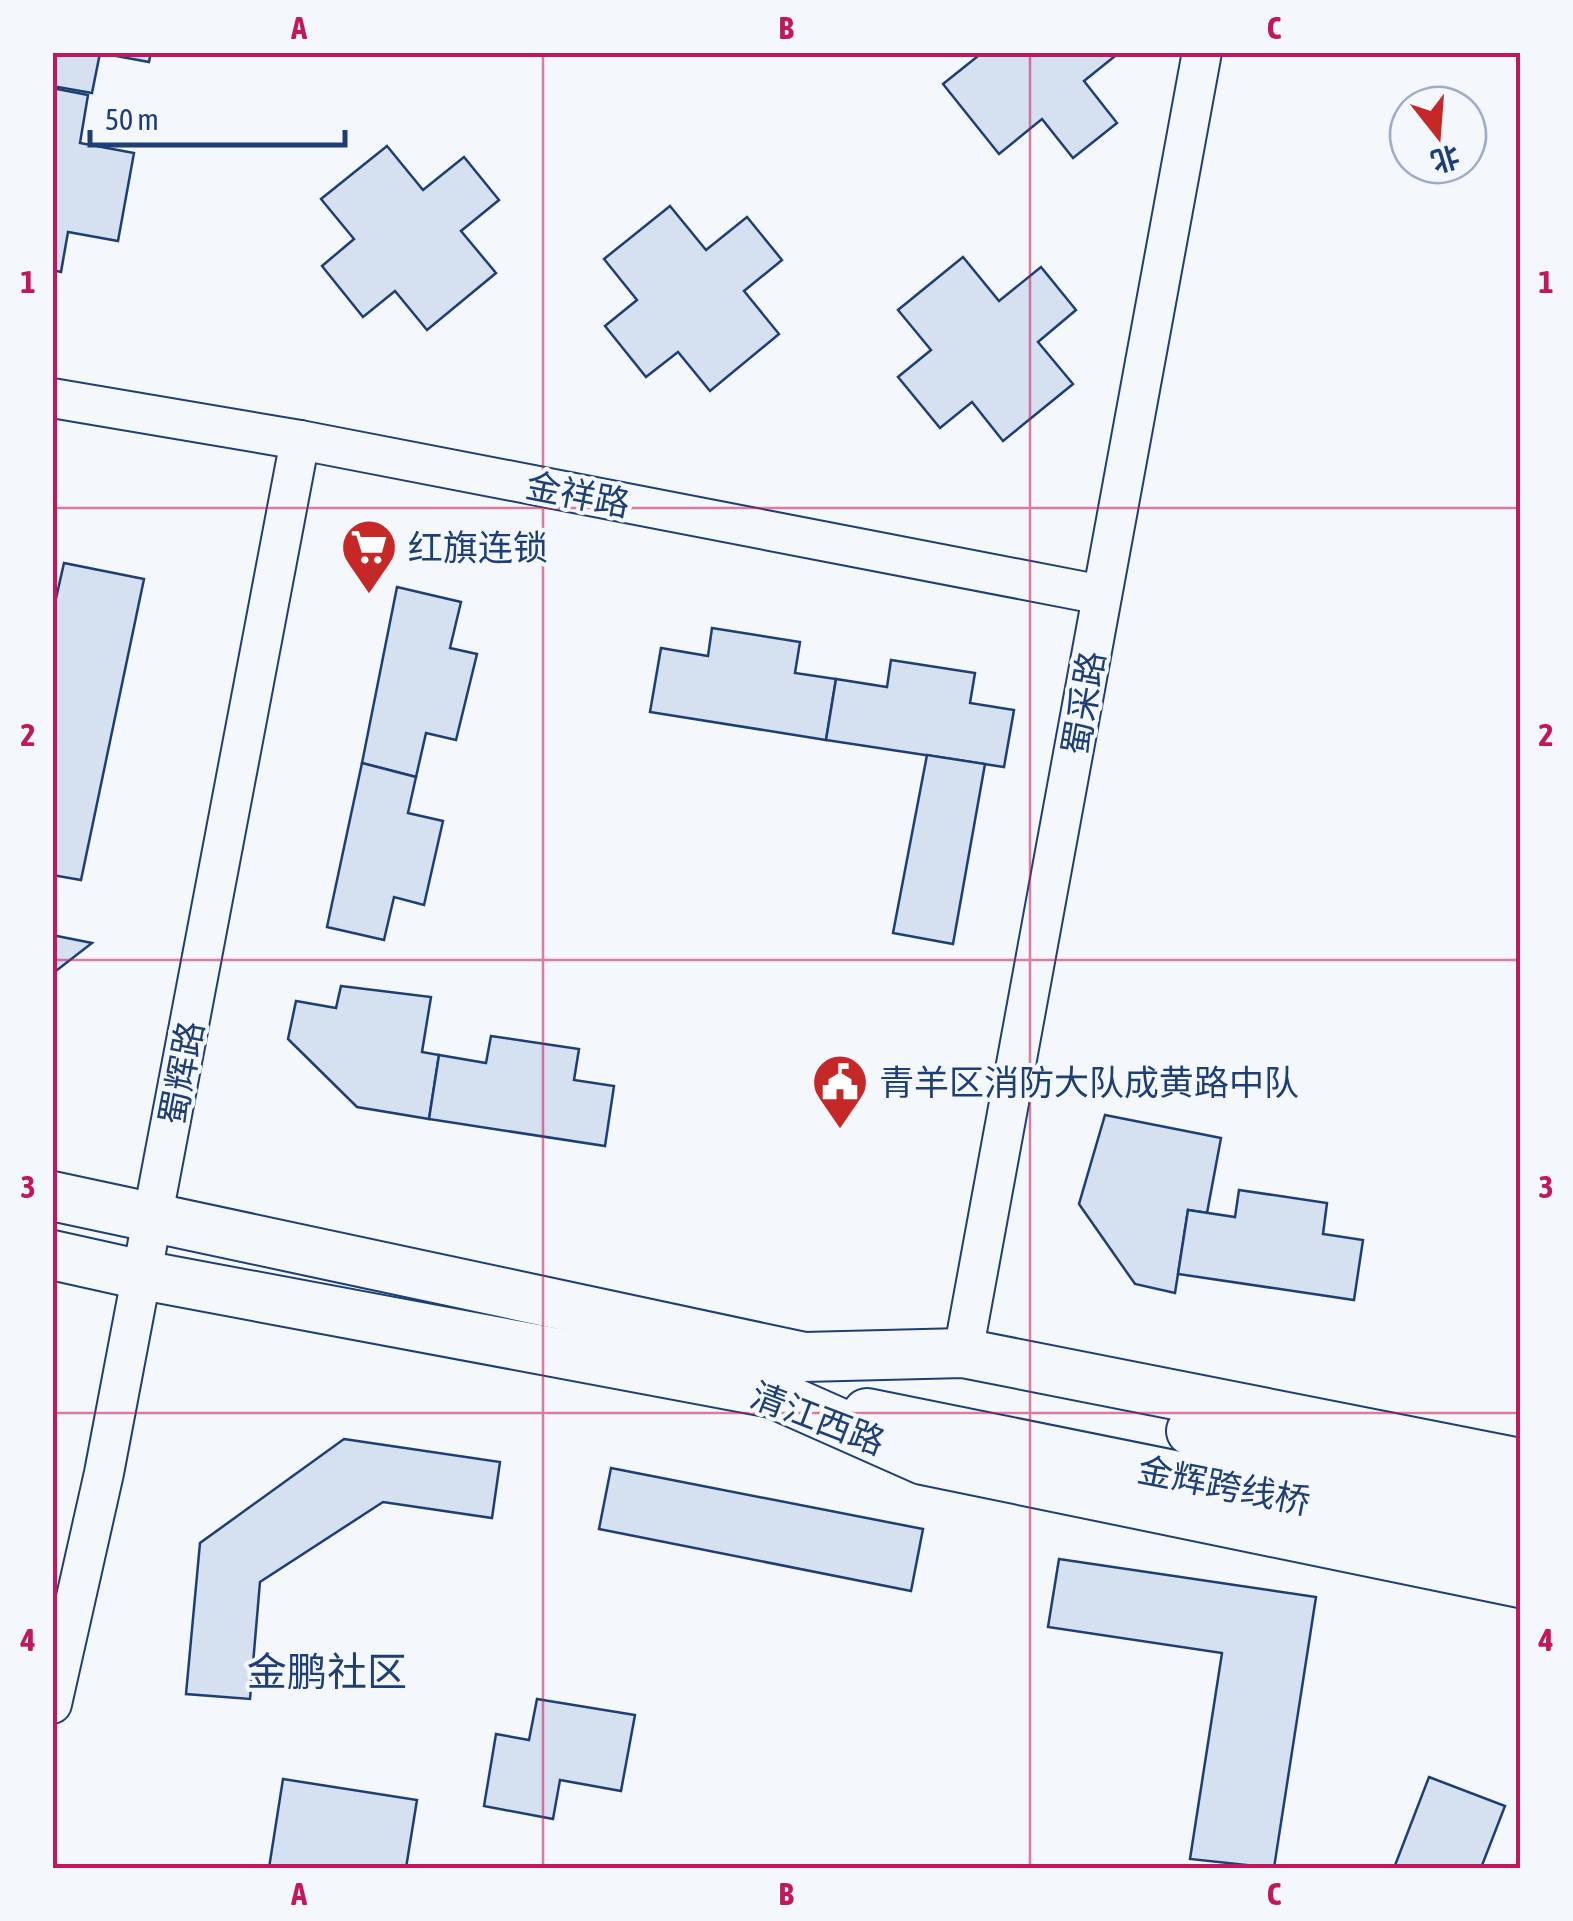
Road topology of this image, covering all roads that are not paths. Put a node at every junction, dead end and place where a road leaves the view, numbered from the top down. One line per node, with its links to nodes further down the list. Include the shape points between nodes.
1 (1202, 52): 4 (street, 蜀采路)
2 (52, 398): 3 (street, 金祥路)
3 (300, 440): 4 (street, 金祥路); 6 (street, 蜀辉路)
4 (1102, 596): 9 (street, 蜀采路)
5 (52, 1196): 6 (main road, 清江西路)
6 (153, 1219): 8 (street, 蜀辉路); 9 (main road, 清江西路, via 804,1357)
7 (52, 1255): 8 (main road, 清江西路)
8 (142, 1276): 10 (main road, 清江西路); 15 (street, 蜀辉路)
9 (954, 1366): 11 (main road); 12 (main road, 金辉跨线桥)
10 (772, 1393): 13 (main road, 金辉跨线桥); 14 (main road, 清江西路, via 924,1460)
11 (1520, 1463)
12 (1520, 1500)
13 (1520, 1546)
14 (1520, 1583)
15 (52, 1704)

